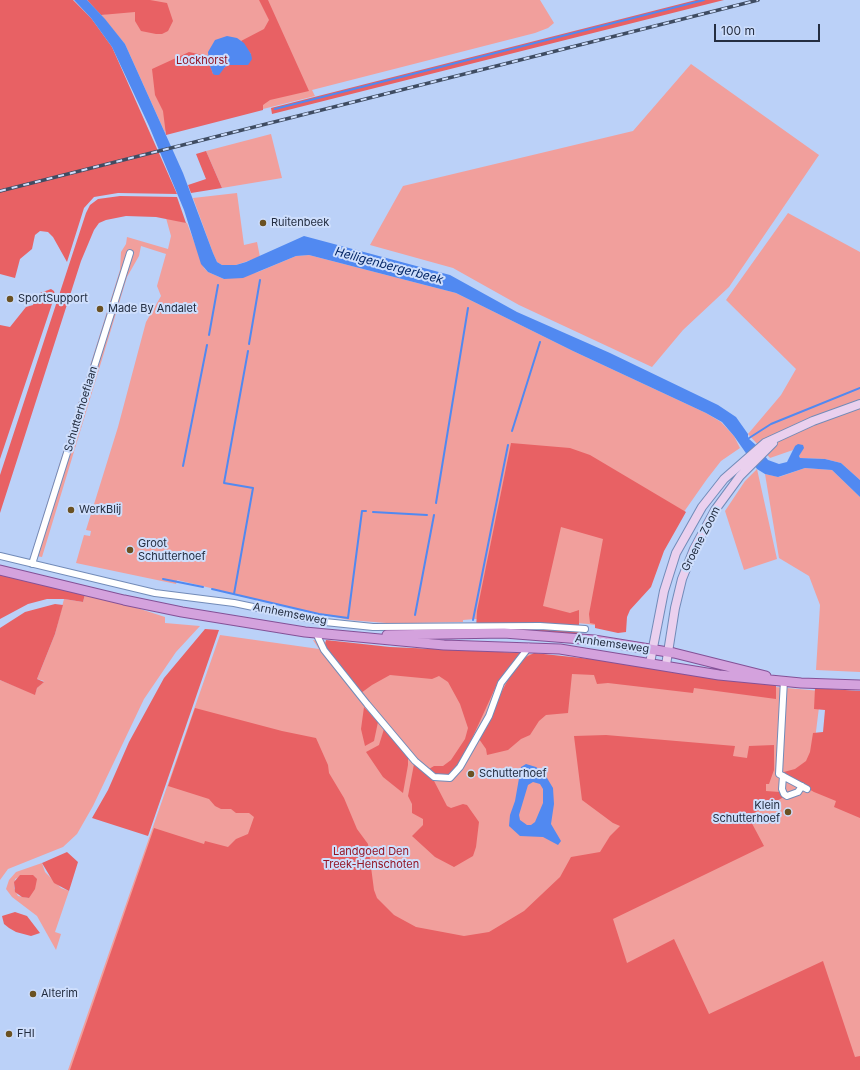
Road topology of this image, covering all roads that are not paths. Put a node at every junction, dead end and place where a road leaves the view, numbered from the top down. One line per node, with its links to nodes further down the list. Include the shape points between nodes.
1 (130, 253): 5 (street, Schutterhoeflaan)
2 (860, 404): 3 (main road, Groene Zoom, via 781,435)
3 (767, 445): 11 (main road, Groene Zoom, via 734,470 702,507 676,553 664,591); 12 (main road, Groene Zoom, via 715,510 694,549 682,579)
4 (0, 556): 5 (street, Arnhemseweg)
5 (32, 564): 7 (street, Arnhemseweg, via 155,593 234,603 332,622 373,627 540,626)
6 (0, 570): 8 (main road, Arnhemseweg, via 187,613)
7 (585, 629)
8 (316, 633): 9 (main road, Arnhemseweg); 10 (street, Arnhemseweg, via 324,650 367,704 415,761 434,778 450,778 460,767 489,716 501,682)
9 (345, 637): 10 (main road, Arnhemseweg, via 444,645); 11 (main road, Arnhemseweg, via 504,633 594,640)
10 (529, 647): 13 (main road, Arnhemseweg, via 560,649)
11 (652, 649): 12 (main road, Arnhemseweg); 13 (main road, Groene Zoom)
12 (668, 653): 14 (main road, Groene Zoom); 15 (main road, Arnhemseweg, via 742,668)
13 (650, 663): 14 (main road, Arnhemseweg)
14 (666, 665): 15 (main road, Arnhemseweg, via 719,675)
15 (782, 680): 16 (main road, Arnhemseweg); 17 (street, via 779,774)
16 (860, 685)
17 (784, 776): 17 (street, via 804,788 787,796 782,789)

